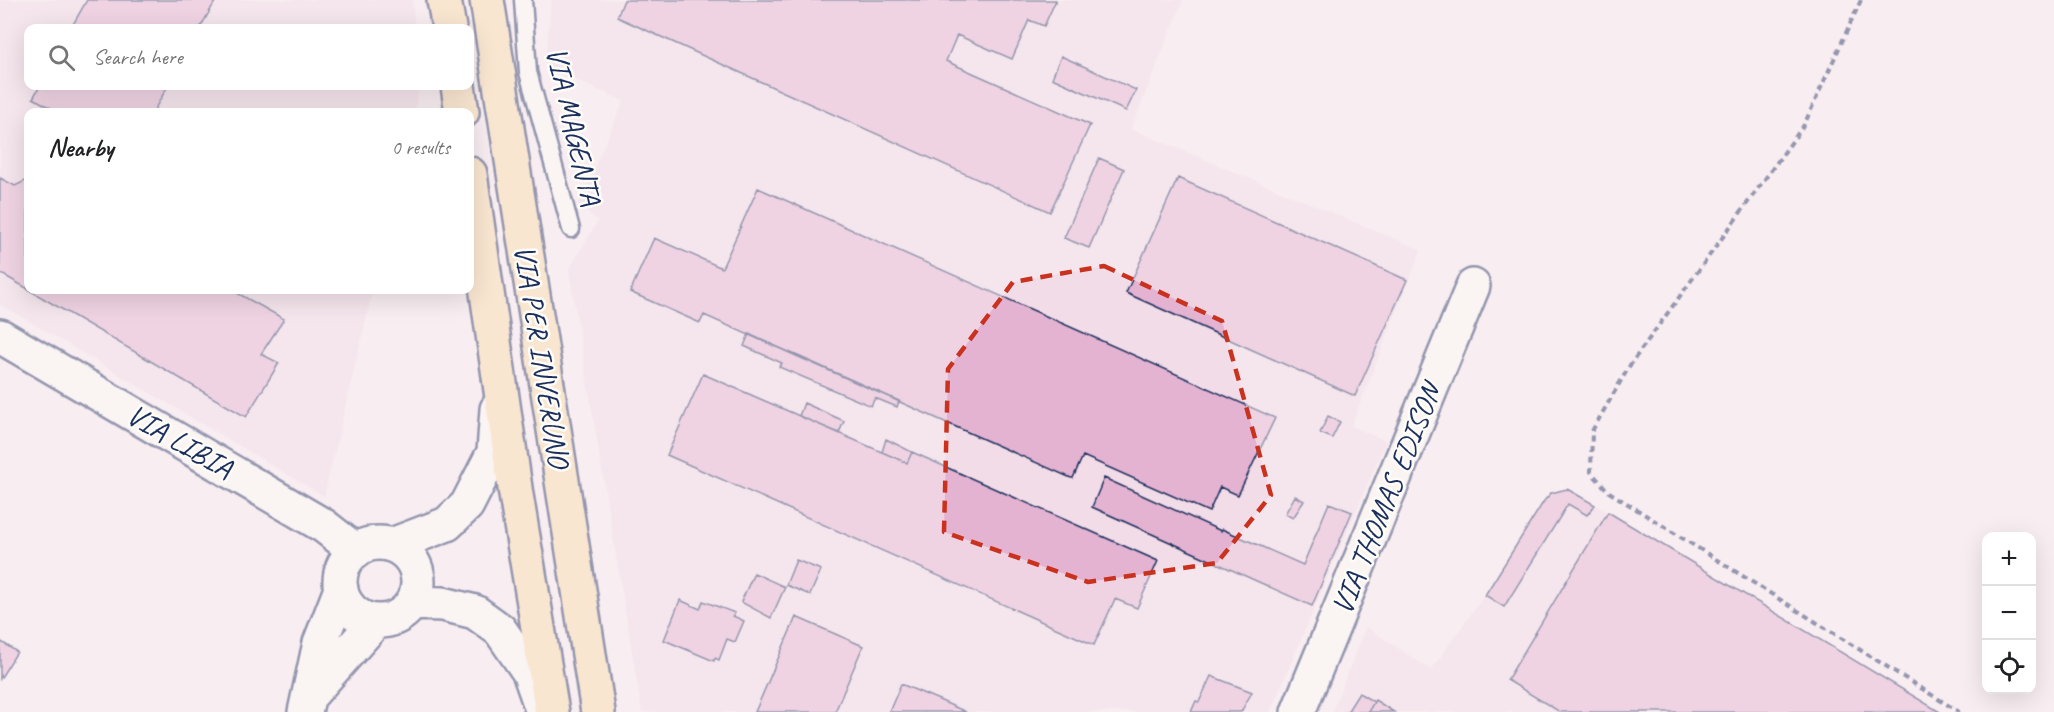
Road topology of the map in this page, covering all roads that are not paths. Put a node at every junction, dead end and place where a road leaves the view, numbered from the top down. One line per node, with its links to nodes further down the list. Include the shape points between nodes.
1 (444, 0): 4 (main road)
2 (487, 0): 20 (main road, VIA PER INVERUNO)
3 (523, 0): 8 (lane, VIA MAGENTA, via 528,72)
4 (448, 24)
5 (459, 90): 6 (main road)
6 (461, 108)
7 (474, 203): 11 (main road, VIA PER INVERUNO)
8 (571, 229)
9 (1473, 286): 21 (street, VIA THOMAS EDISON)
10 (0, 336): 13 (street, VIA LIBIA, via 324,526)
11 (498, 374): 12 (street, via 494,452 467,505 447,524); 19 (main road, VIA PER INVERUNO)
12 (392, 545): 13 (street, via 367,545); 15 (street, via 411,559 416,569 418,581)
13 (356, 551): 14 (street, via 343,568)
14 (341, 589): 16 (street, via 353,611); 17 (street, via 320,643)
15 (412, 603): 16 (street, via 397,617); 18 (street, via 443,604 475,612 500,630 529,672)
16 (376, 621): 17 (street)
17 (308, 703)
18 (543, 712)
19 (552, 712)
20 (598, 712)
21 (1298, 712)

